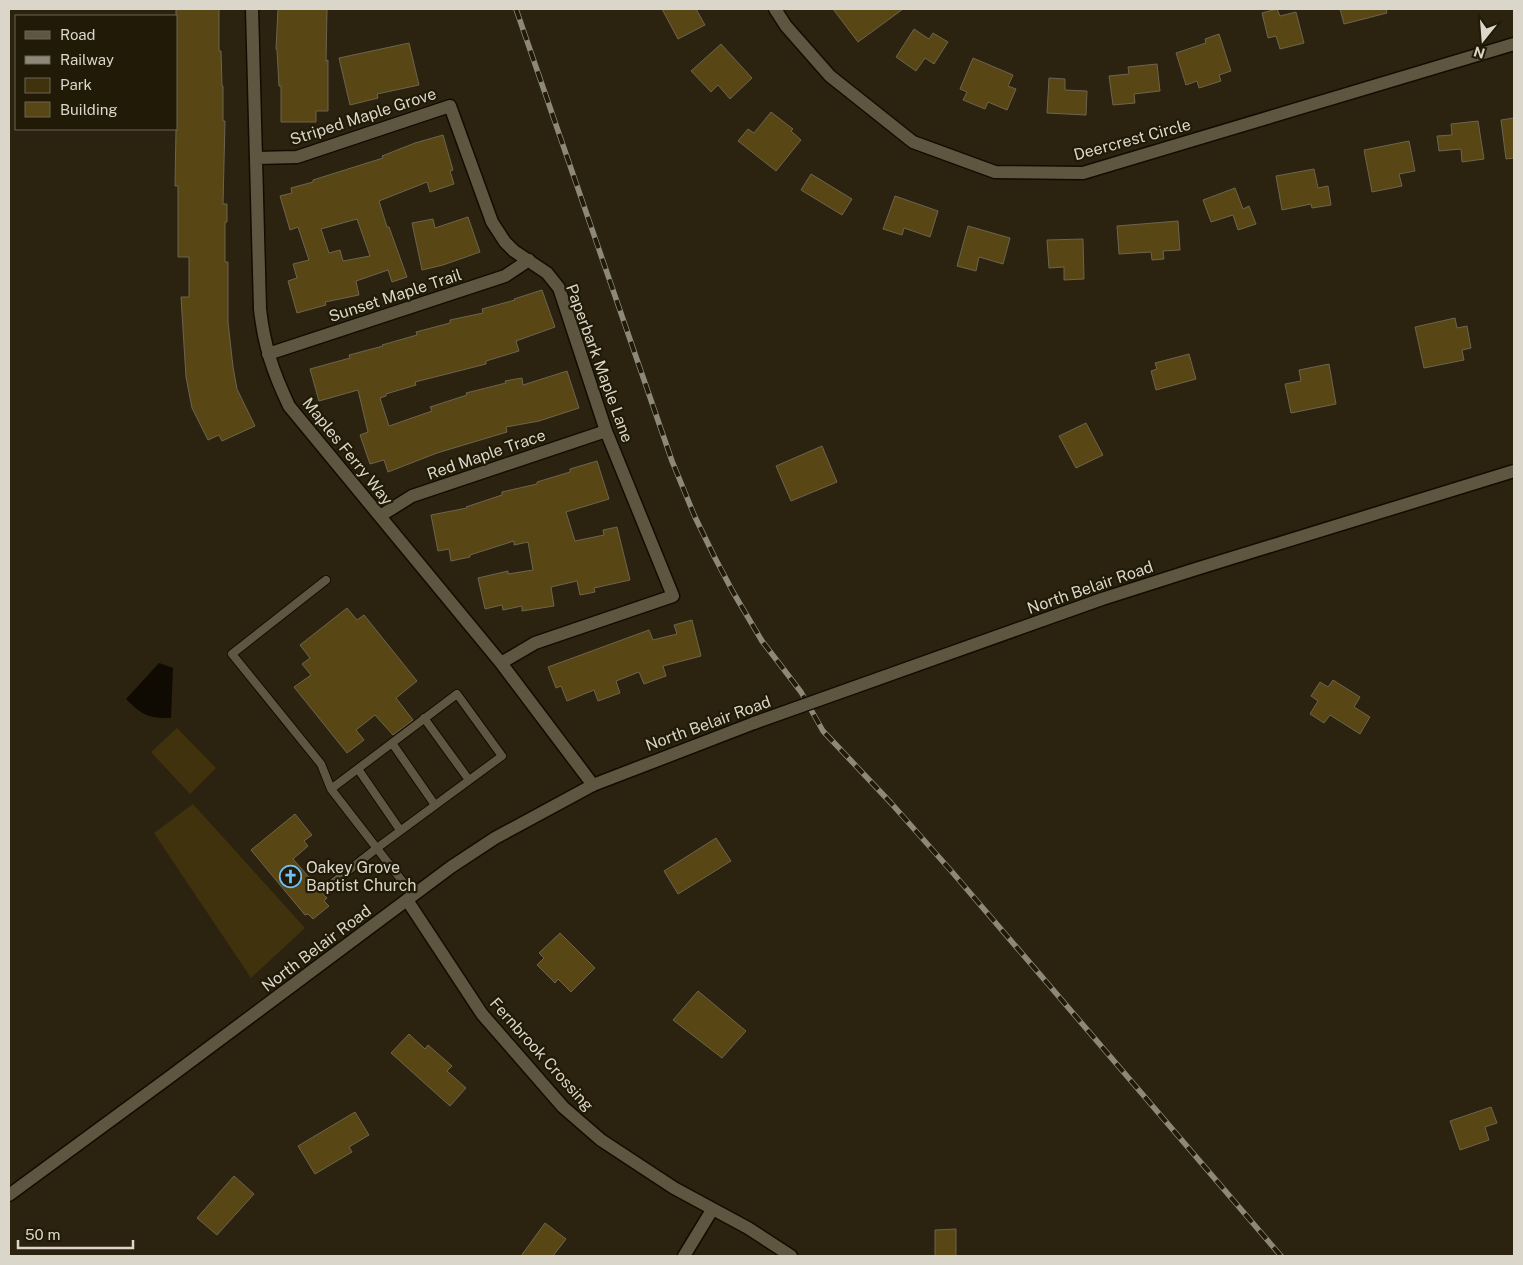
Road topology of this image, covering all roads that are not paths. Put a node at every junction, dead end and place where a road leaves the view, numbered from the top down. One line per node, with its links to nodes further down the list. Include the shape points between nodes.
1 (252, 9): 5 (street, Maples Ferry Way)
2 (774, 9): 3 (street, Deercrest Circle, via 830,76 913,142 995,172 1083,173)
3 (1514, 44)
4 (450, 106): 5 (street, Striped Maple Grove, via 297,157); 6 (street, Paperbark Maple Lane, via 492,222 505,242)
5 (256, 158): 7 (street, Maples Ferry Way, via 260,309)
6 (529, 260): 7 (street, Sunset Maple Trail, via 505,276); 8 (street, Paperbark Maple Lane, via 548,274 559,288)
7 (268, 354): 10 (street, Maples Ferry Way, via 289,406)
8 (606, 431): 10 (street, Red Maple Trace, via 412,496); 12 (street, Paperbark Maple Lane, via 673,596 535,642)
9 (1514, 471): 17 (street, North Belair Road, bridge, via 1111,596 754,723)
10 (380, 516): 12 (street, Maples Ferry Way)
11 (326, 580): 18 (lane, via 232,654 321,764)
12 (501, 663): 17 (street, Maples Ferry Way)
13 (424, 718): 14 (lane); 16 (lane); 16 (lane, via 457,694 502,756)
14 (392, 743): 15 (lane); 19 (lane)
15 (358, 769): 18 (lane); 20 (lane)
16 (469, 780): 19 (lane)
17 (594, 785): 23 (street, North Belair Road, via 495,838)
18 (331, 789): 21 (lane)
19 (435, 805): 20 (lane)
20 (400, 830): 21 (lane)
21 (376, 848): 22 (lane); 23 (lane)
22 (330, 885)
23 (410, 898): 24 (street, North Belair Road); 25 (street, Fernbrook Crossing, via 482,1014 562,1107 601,1140)
24 (9, 1195)
25 (712, 1210): 26 (street); 27 (street, Fernbrook Crossing, via 748,1228)
26 (684, 1256)
27 (791, 1256)

